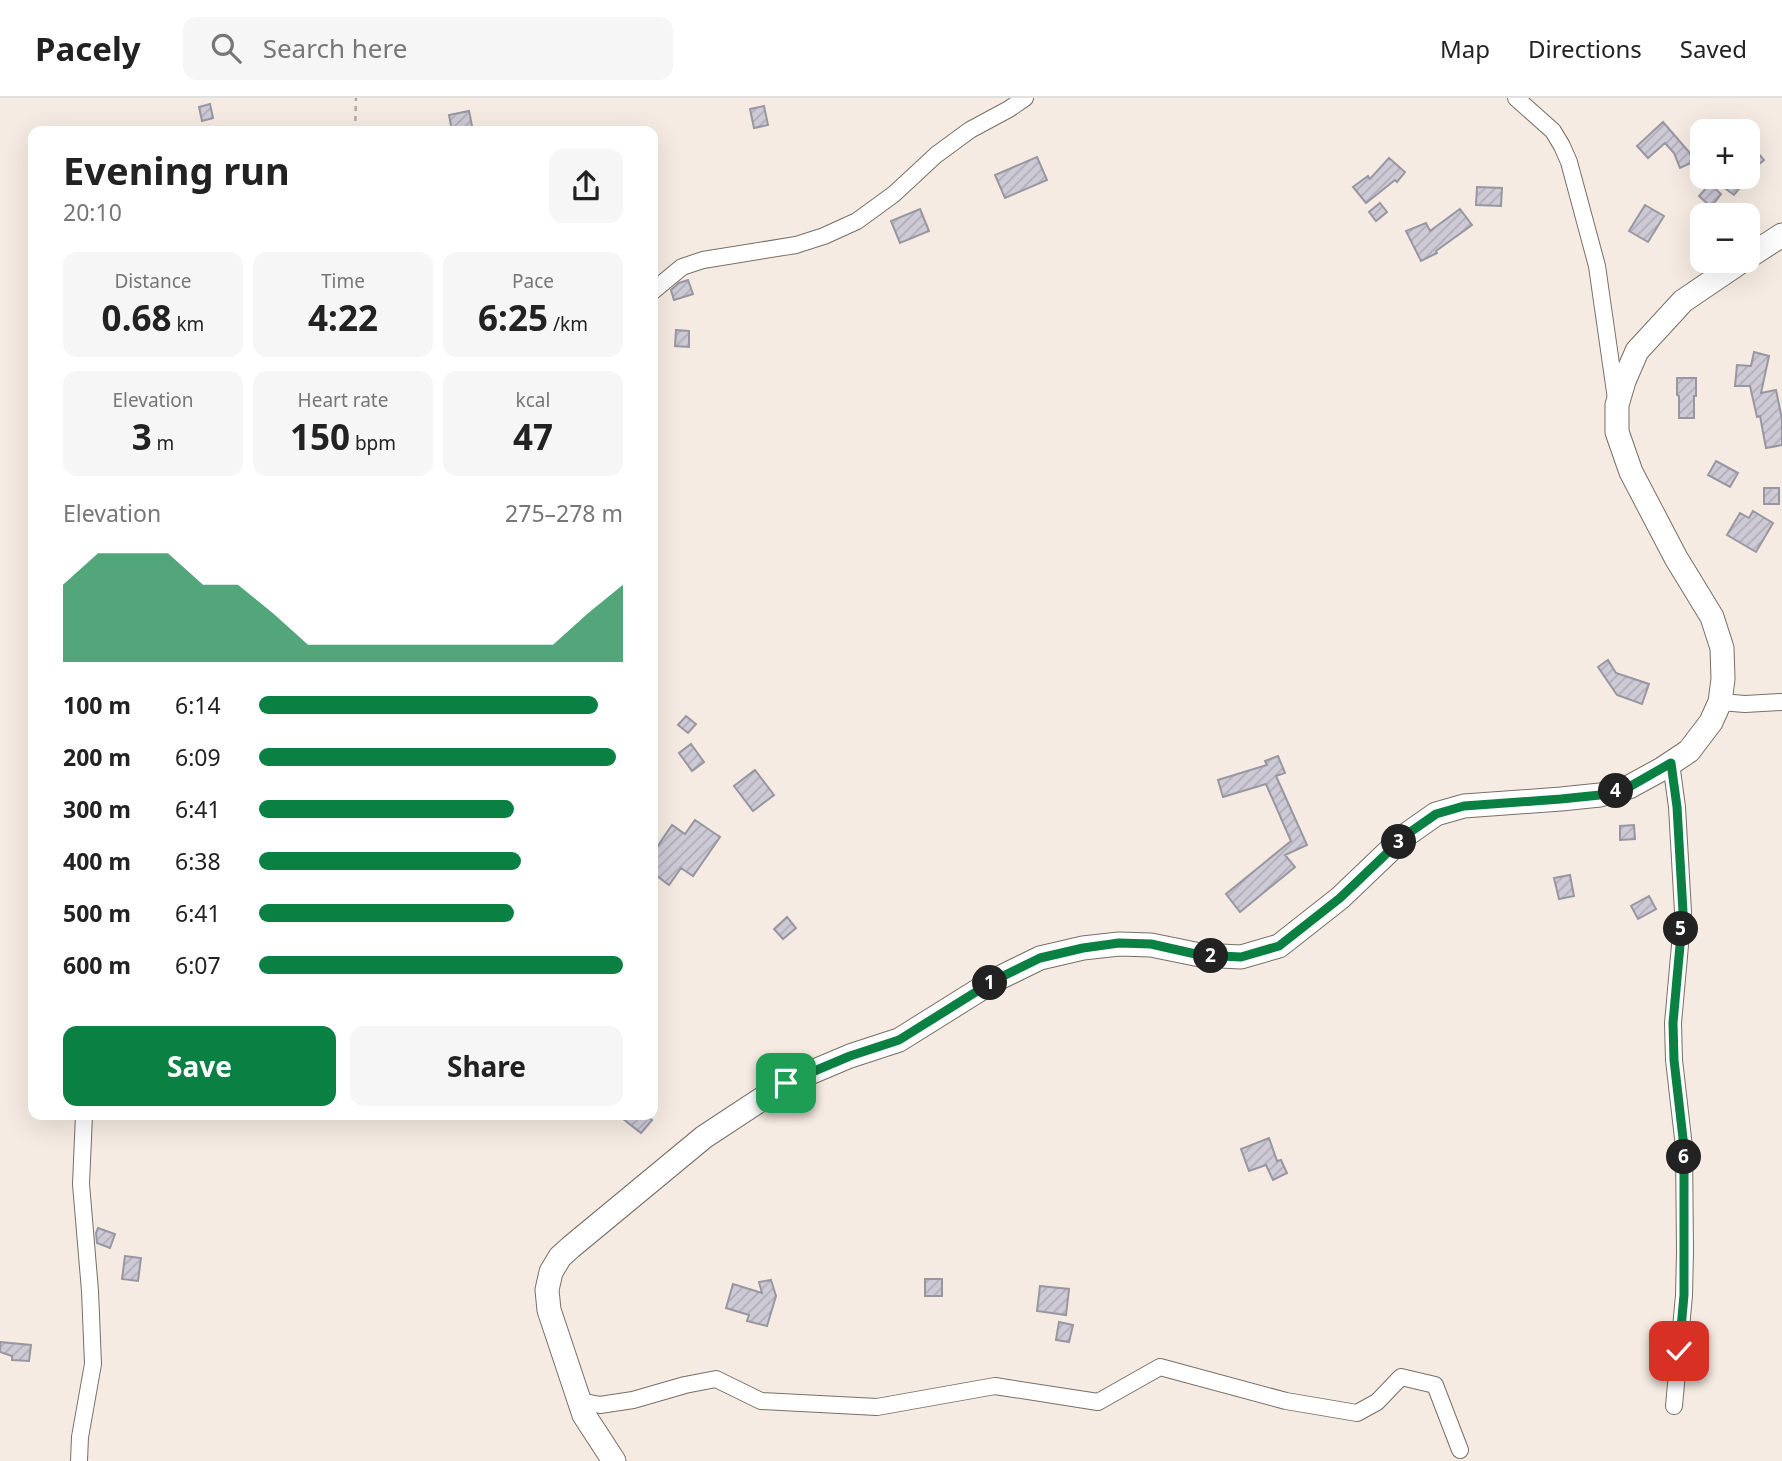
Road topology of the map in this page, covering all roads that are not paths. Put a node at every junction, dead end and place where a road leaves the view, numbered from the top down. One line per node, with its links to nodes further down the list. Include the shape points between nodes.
1 (1026, 98): 6 (street, via 970,130 857,221 796,245 703,260 682,267)
2 (1516, 98): 7 (street, via 1553,131 1569,162 1597,266)
3 (1782, 235): 4 (main road)
4 (1760, 249)
5 (1724, 273): 7 (main road, via 1683,300 1637,351)
6 (658, 287)
7 (1617, 405): 8 (main road, via 1617,432 1631,472 1712,617 1722,648)
8 (1720, 702): 9 (street); 10 (main road, via 1689,751)
9 (1782, 702)
10 (1671, 763): 12 (main road, via 1629,787 1600,795 1464,806 1436,814 1279,946 1241,957 1119,943 1040,958 995,980 899,1040 786,1083 704,1137 560,1257 547,1290 549,1310); 13 (street, via 1683,912 1673,1023 1684,1147 1685,1252)
11 (84, 1120): 15 (street, via 81,1184 93,1364)
12 (580, 1401): 14 (street, via 600,1405 622,1402 716,1379 761,1401 877,1407 995,1386 1098,1402 1160,1367 1286,1401 1357,1413 1377,1402 1401,1377 1435,1385); 16 (main road)
13 (1674, 1406)
14 (1460, 1450)
15 (79, 1461)
16 (614, 1461)

